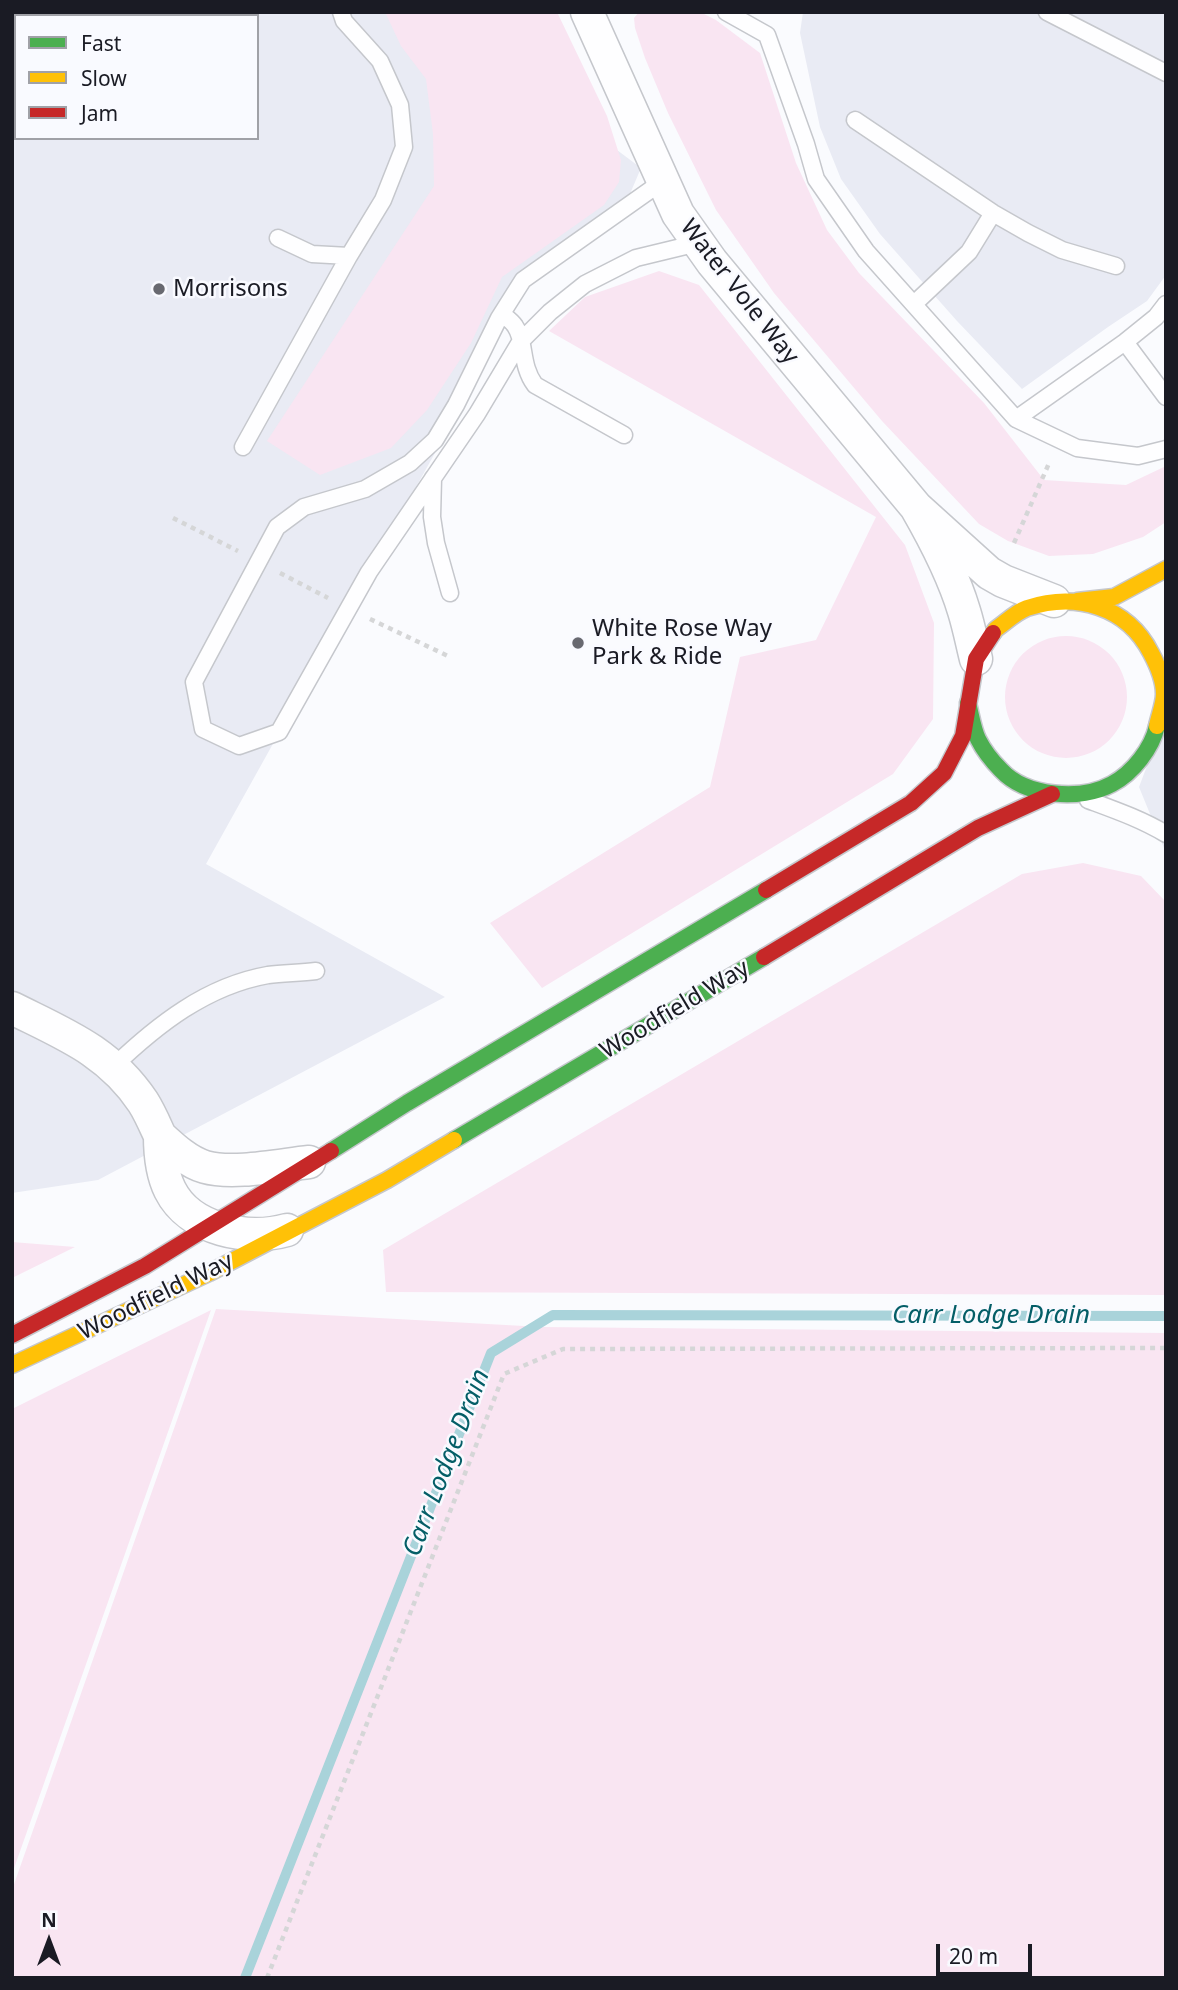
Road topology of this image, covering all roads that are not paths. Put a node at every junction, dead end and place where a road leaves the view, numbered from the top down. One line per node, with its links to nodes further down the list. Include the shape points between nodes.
1 (341, 12): 11 (lane, via 380,61 400,104 404,147 383,200)
2 (726, 12): 13 (lane, via 767,35 816,179 866,251)
3 (1047, 12): 5 (lane)
4 (588, 13): 7 (street, Water Vole Way)
5 (1166, 73)
6 (855, 120): 8 (lane)
7 (663, 181): 10 (street, Water Vole Way); 15 (lane, via 523,280)
8 (993, 213): 12 (lane, via 1062,250); 13 (lane, via 969,251)
9 (278, 238): 11 (lane, via 312,254)
10 (698, 243): 16 (lane, via 636,258 585,284); 24 (street, Water Vole Way)
11 (349, 256): 21 (lane)
12 (1116, 265)
13 (914, 304): 19 (lane)
14 (1166, 304): 17 (lane)
15 (502, 314): 16 (lane, via 517,328); 23 (lane, via 435,440 410,463 365,489 304,506 277,527 194,682 203,729 239,746 279,732 369,572)
16 (520, 342): 20 (lane, via 526,370 535,385); 23 (lane)
17 (1125, 342): 18 (lane); 19 (lane)
18 (1166, 397)
19 (1016, 419): 22 (lane, via 1077,448 1138,456)
20 (624, 435)
21 (243, 447)
22 (1166, 449)
23 (433, 478): 26 (lane, via 432,517)
24 (916, 507): 27 (street, Water Vole Way, via 989,573); 28 (street, Water Vole Way, via 960,598)
25 (1166, 569): 27 (street, via 1114,597)
26 (450, 593)
27 (1066, 601): 28 (street, via 1024,609 996,629); 29 (street, via 1114,613 1144,639)
28 (976, 659): 30 (street)
29 (1163, 675): 31 (street)
30 (968, 703): 34 (street, via 978,739 1002,771 1023,785); 40 (street, Woodfield Way, via 962,736 944,773 911,803)
31 (1157, 723): 32 (lane); 33 (street, via 1154,740 1130,771 1090,792)
32 (1163, 749)
33 (1069, 793): 34 (street); 35 (lane)
34 (1052, 794): 42 (street, Woodfield Way, via 978,828 387,1180)
35 (1166, 834)
36 (316, 971): 38 (lane, via 267,975 225,987 184,1008)
37 (12, 1009): 38 (street, Woodfield Way, via 82,1042)
38 (113, 1067): 39 (street, Woodfield Way, via 145,1105)
39 (160, 1136): 40 (street, Woodfield Way, via 205,1167 226,1170); 41 (street, Woodfield Way, via 170,1190 188,1213)
40 (312, 1162): 41 (street, Woodfield Way)
41 (210, 1226): 42 (street, Woodfield Way, via 274,1234); 43 (street, Woodfield Way, via 145,1266)
42 (298, 1226): 44 (street, Woodfield Way)
43 (12, 1335)
44 (12, 1365)

